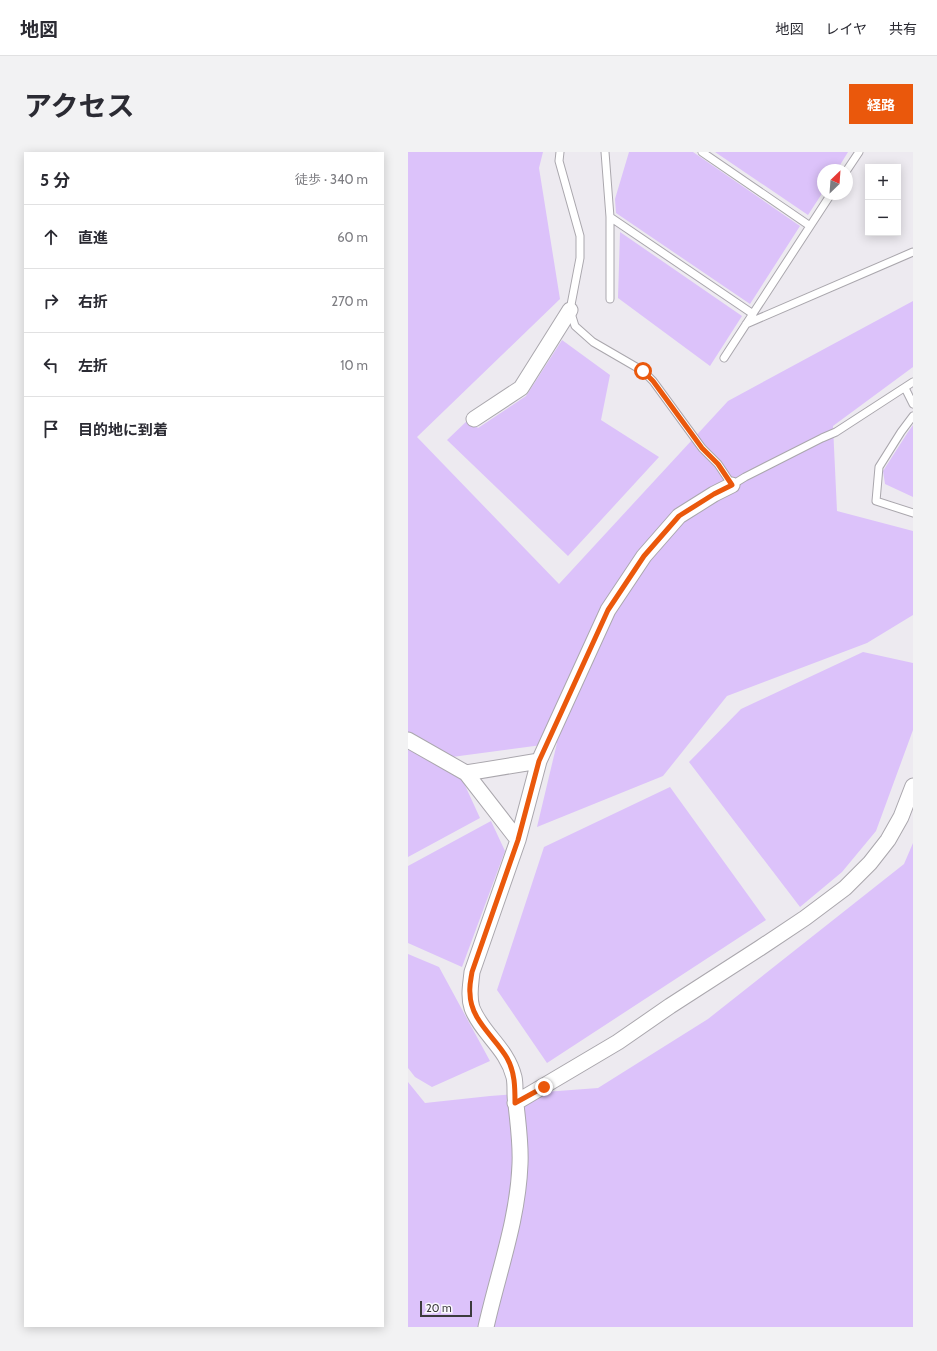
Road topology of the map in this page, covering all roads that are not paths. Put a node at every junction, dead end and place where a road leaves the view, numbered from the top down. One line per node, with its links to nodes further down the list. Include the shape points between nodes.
1 (560, 152): 11 (lane, via 559,161 580,236 580,258)
2 (605, 152): 7 (lane)
3 (702, 152): 8 (lane)
4 (858, 152): 5 (lane)
5 (851, 164)
6 (827, 200): 8 (lane)
7 (610, 217): 10 (lane); 12 (lane)
8 (810, 226): 12 (lane)
9 (913, 252): 13 (lane)
10 (610, 299)
11 (570, 310): 19 (street, via 521,388); 20 (lane, via 575,326 593,342 643,371 653,381)
12 (752, 314): 13 (lane)
13 (746, 324): 14 (lane)
14 (724, 358)
15 (913, 382): 16 (lane)
16 (905, 388): 17 (lane); 20 (lane, via 836,432)
17 (913, 404)
18 (913, 416): 21 (lane, via 879,466 876,501)
19 (474, 419)
20 (732, 485): 23 (street, via 679,516 644,556 608,610)
21 (913, 513)
22 (408, 740): 24 (street)
23 (539, 761): 24 (street); 26 (street)
24 (466, 773): 26 (street)
25 (913, 786): 27 (street, via 901,817 888,840 845,888 780,935 618,1042)
26 (518, 840): 27 (street, via 472,972 470,993 472,1007 480,1023 508,1059 514,1078)
27 (515, 1103): 28 (street, via 519,1124 520,1165 515,1210)
28 (486, 1327)

